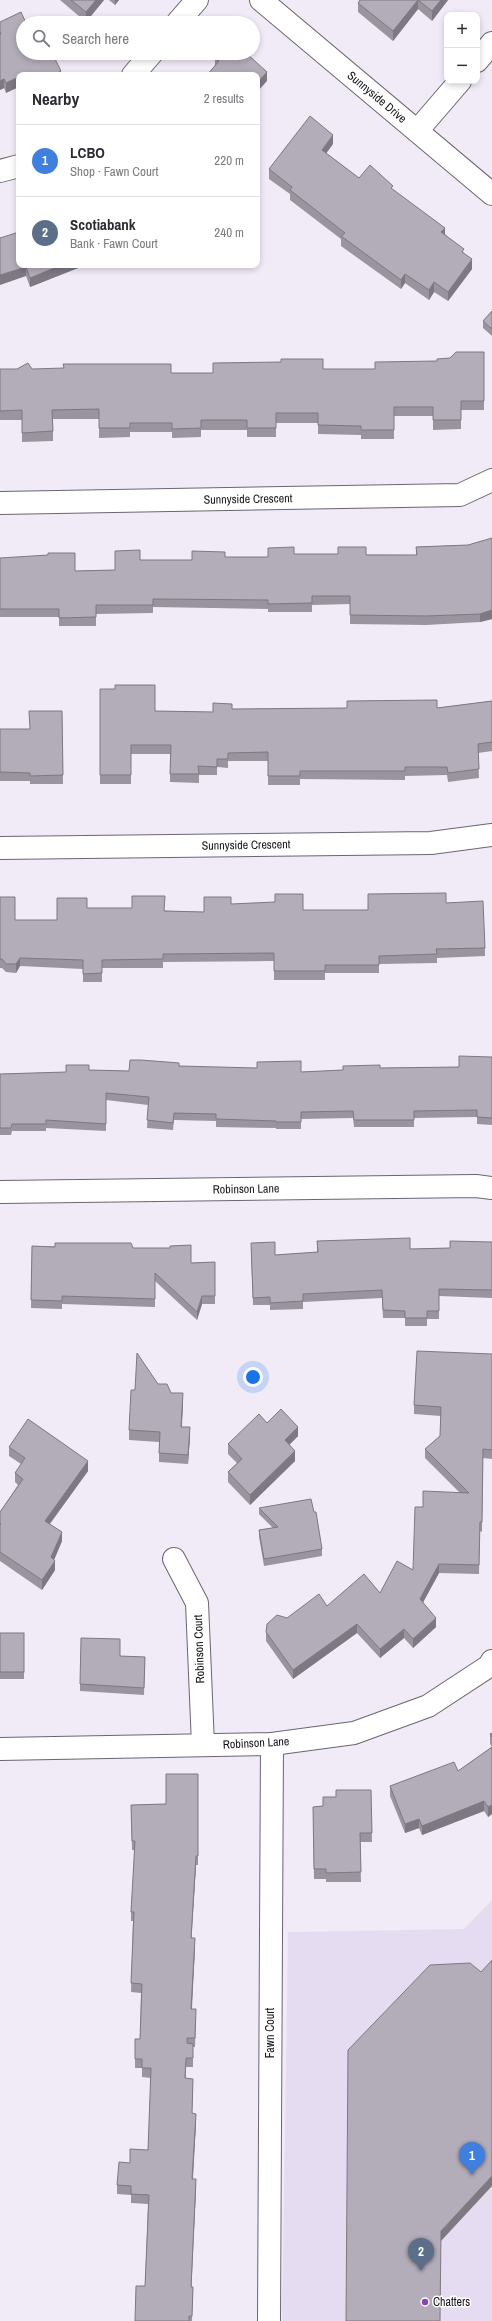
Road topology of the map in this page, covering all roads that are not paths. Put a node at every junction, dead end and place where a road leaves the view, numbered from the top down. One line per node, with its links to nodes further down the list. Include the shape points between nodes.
1 (197, 0): 3 (street)
2 (261, 0): 9 (street, Sunnyside Drive)
3 (183, 16)
4 (492, 43): 5 (street)
5 (480, 57)
6 (146, 60): 7 (street)
7 (136, 72)
8 (457, 84): 9 (street)
9 (417, 131): 12 (street, Sunnyside Drive)
10 (16, 167): 11 (street)
11 (0, 171)
12 (492, 194)
13 (492, 480): 14 (street, Sunnyside Crescent, via 460,495)
14 (0, 503)
15 (492, 835): 16 (street, Sunnyside Crescent, via 431,843)
16 (0, 848)
17 (492, 1188): 18 (street, Robinson Lane, via 476,1186)
18 (0, 1192)
19 (174, 1559): 22 (street, Robinson Court, via 197,1603)
20 (492, 1661): 21 (street, Robinson Lane, via 489,1666 428,1706 354,1733)
21 (272, 1744): 22 (street, Robinson Lane); 24 (street, Fawn Court)
22 (203, 1745): 23 (street, Robinson Lane)
23 (0, 1749)
24 (269, 2321)

